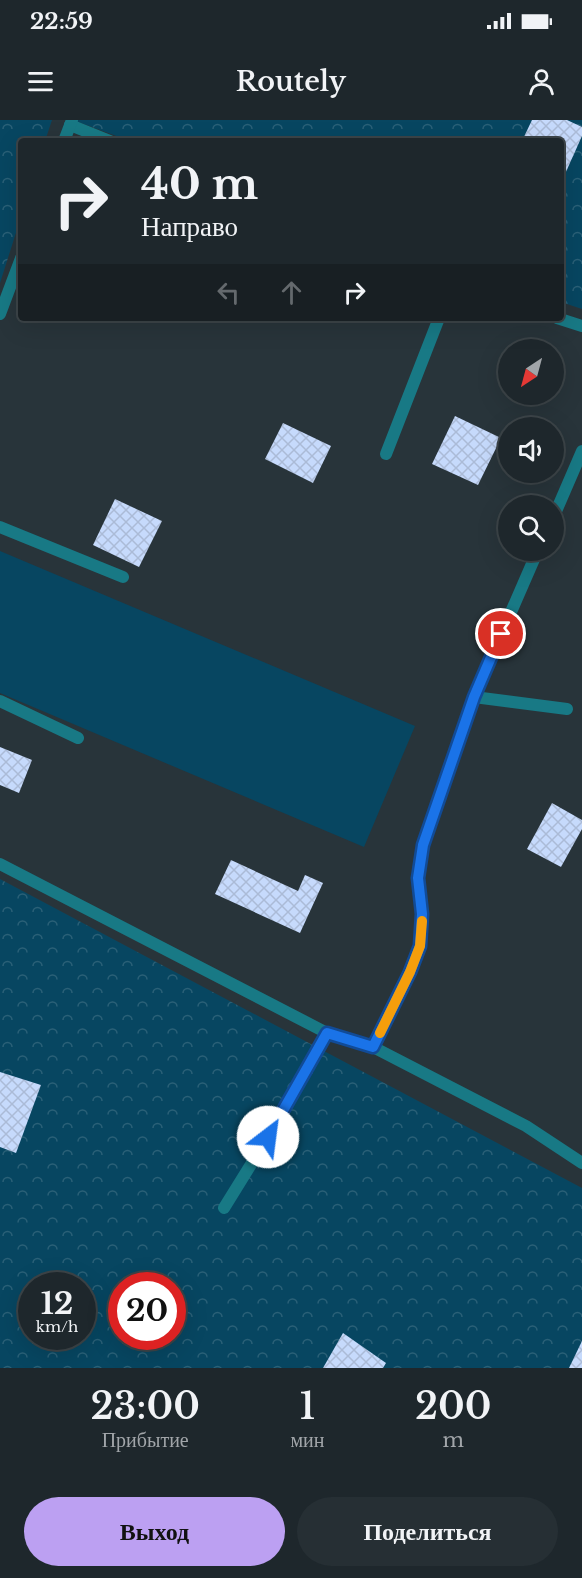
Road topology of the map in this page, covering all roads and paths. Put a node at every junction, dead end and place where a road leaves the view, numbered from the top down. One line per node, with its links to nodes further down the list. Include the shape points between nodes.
1 (71, 123): 2 (lane); 3 (lane)
2 (65, 138)
3 (104, 138)
4 (18, 266): 5 (lane)
5 (0, 315)
6 (564, 320): 8 (lane)
7 (438, 321): 10 (lane)
8 (582, 326)
9 (582, 451): 11 (lane)
10 (386, 454)
11 (563, 495)
12 (0, 527): 14 (lane)
13 (533, 561): 15 (lane)
14 (123, 577)
15 (474, 697): 17 (lane); 21 (lane, via 423,845 418,878 420,946)
16 (0, 700): 18 (lane)
17 (567, 710)
18 (78, 738)
19 (0, 864): 20 (lane)
20 (327, 1033): 21 (lane); 23 (lane)
21 (373, 1047): 22 (lane, via 526,1126)
22 (582, 1163)
23 (224, 1208)

